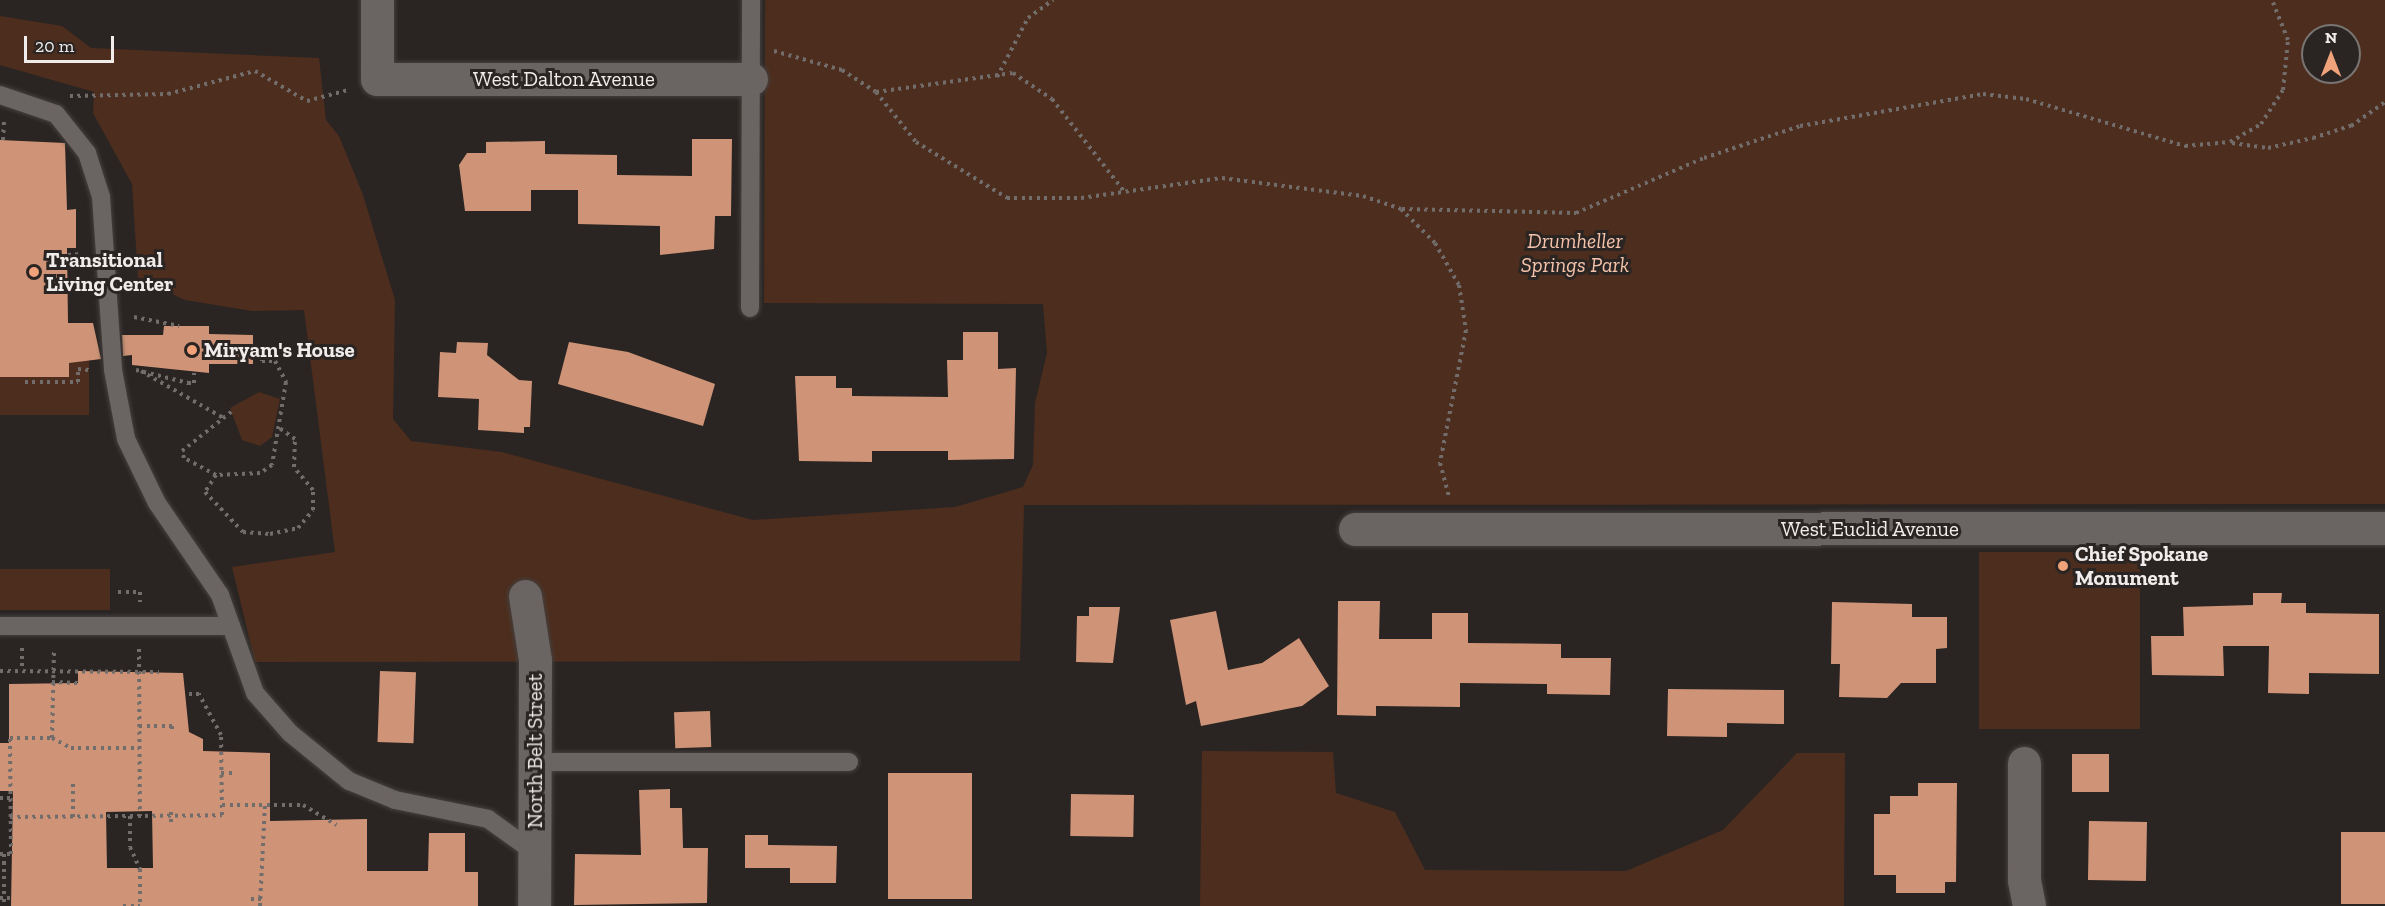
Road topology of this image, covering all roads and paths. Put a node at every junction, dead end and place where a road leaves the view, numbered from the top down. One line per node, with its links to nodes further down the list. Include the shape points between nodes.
1 (377, 0): 7 (street)
2 (751, 0): 5 (lane)
3 (1053, 0): 6 (path, via 1028,18)
4 (2272, 0): 12 (path, via 2288,40 2283,90 2261,124)
5 (751, 65): 7 (street, West Dalton Avenue); 8 (path, via 778,51 842,70); 15 (lane)
6 (997, 77): 8 (path); 13 (path, via 1013,73 1052,99)
7 (377, 79): 11 (path, via 318,102 307,101 255,71 168,94 79,94)
8 (876, 92): 13 (path, via 916,142 1007,198)
9 (0, 95): 11 (lane)
10 (2385, 102): 12 (path, via 2351,126 2313,138 2268,148)
11 (29, 103): 19 (lane, via 66,121 97,178)
12 (2230, 142): 14 (path, via 2185,146 2026,99 1983,94 1800,126 1704,158 1576,213)
13 (1124, 192): 14 (path, via 1222,178 1363,196)
14 (1401, 209): 29 (path, via 1435,243 1459,285 1466,330 1440,463)
15 (750, 308)
16 (131, 317): 17 (path)
17 (179, 326)
18 (252, 351): 25 (path, via 262,351 262,361 275,361 286,382)
19 (113, 370): 20 (path); 22 (path, via 78,369 78,382); 34 (lane, via 133,459 215,586)
20 (140, 370): 21 (path, via 188,383 194,383); 24 (path)
21 (194, 373)
22 (25, 382)
23 (231, 412): 24 (path)
24 (225, 419): 26 (path, via 182,451 184,458)
25 (279, 428): 26 (path, via 267,471); 26 (path, via 295,439 296,473 313,490 308,521 270,534 243,532 206,497)
26 (216, 475)
27 (2385, 528): 29 (street, West Euclid Avenue)
28 (1355, 529): 29 (street, West Euclid Avenue)
29 (1458, 530)
30 (118, 592): 31 (path)
31 (140, 592)
32 (525, 596): 46 (street, North Belt Street, via 535,660)
33 (0, 626): 34 (lane)
34 (231, 626): 63 (lane, via 255,693 290,733 334,770 378,795 488,819)
35 (139, 669): 36 (path); 38 (path); 42 (path)
36 (52, 670): 37 (path); 39 (path)
37 (0, 671)
38 (159, 672)
39 (52, 682): 40 (path); 44 (path)
40 (78, 683)
41 (189, 694): 49 (path, via 199,694 221,735)
42 (139, 726): 43 (path, via 172,726); 45 (path)
43 (172, 731)
44 (52, 738): 45 (path, via 70,748); 53 (path, via 10,738)
45 (139, 748): 58 (path)
46 (535, 762): 47 (lane); 63 (street, North Belt Street)
47 (849, 762)
48 (2024, 763): 74 (street, via 2024,888)
49 (221, 773): 50 (path); 54 (path)
50 (232, 773)
51 (73, 784): 60 (path)
52 (0, 798): 53 (path)
53 (10, 798): 59 (path)
54 (222, 805): 55 (path); 56 (path, via 222,815)
55 (265, 805): 62 (path, via 303,805); 68 (path)
56 (171, 814): 58 (path); 61 (path)
57 (130, 816): 58 (path); 60 (path); 71 (path, via 129,847 140,869)
58 (140, 816)
59 (10, 817): 60 (path); 64 (path, via 10,854)
60 (73, 817)
61 (171, 822)
62 (336, 825)
63 (534, 852): 73 (street, North Belt Street)
64 (2, 854): 65 (path)
65 (2, 898): 66 (path); 69 (path)
66 (11, 898)
67 (251, 898): 68 (path)
68 (262, 898): 72 (path)
69 (4, 906)
70 (123, 906): 71 (path)
71 (140, 906)
72 (260, 906)
73 (534, 906)
74 (2029, 906)

